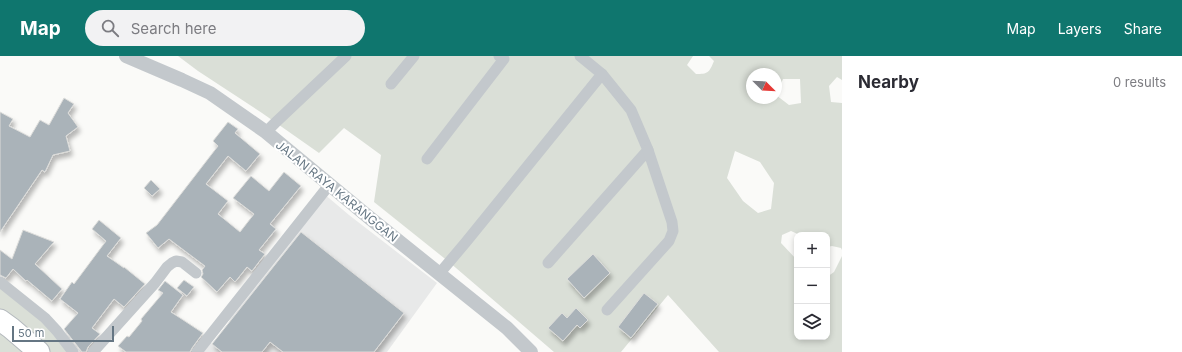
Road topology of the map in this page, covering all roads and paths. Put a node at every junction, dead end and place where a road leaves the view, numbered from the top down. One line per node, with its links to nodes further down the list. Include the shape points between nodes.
1 (126, 56): 8 (street, JALAN RAYA KARANGGAN, via 210,93)
2 (346, 56): 8 (street)
3 (414, 56): 7 (street)
4 (580, 56): 6 (street)
5 (504, 57): 10 (street)
6 (602, 74): 9 (street, via 631,110); 14 (street)
7 (391, 84)
8 (266, 132): 11 (street, JALAN RAYA KARANGGAN)
9 (648, 150): 12 (street); 16 (street, via 673,231 669,241)
10 (427, 159)
11 (330, 184): 14 (street, JALAN RAYA KARANGGAN); 21 (street)
12 (548, 263)
13 (196, 273): 20 (street, via 182,262 172,263)
14 (439, 274): 22 (street, JALAN RAYA KARANGGAN, via 507,328)
15 (0, 282): 19 (street, via 45,318 58,331)
16 (607, 310)
17 (0, 320): 18 (highway)
18 (39, 352)
19 (72, 352)
20 (93, 352)
21 (197, 352)
22 (531, 352)

